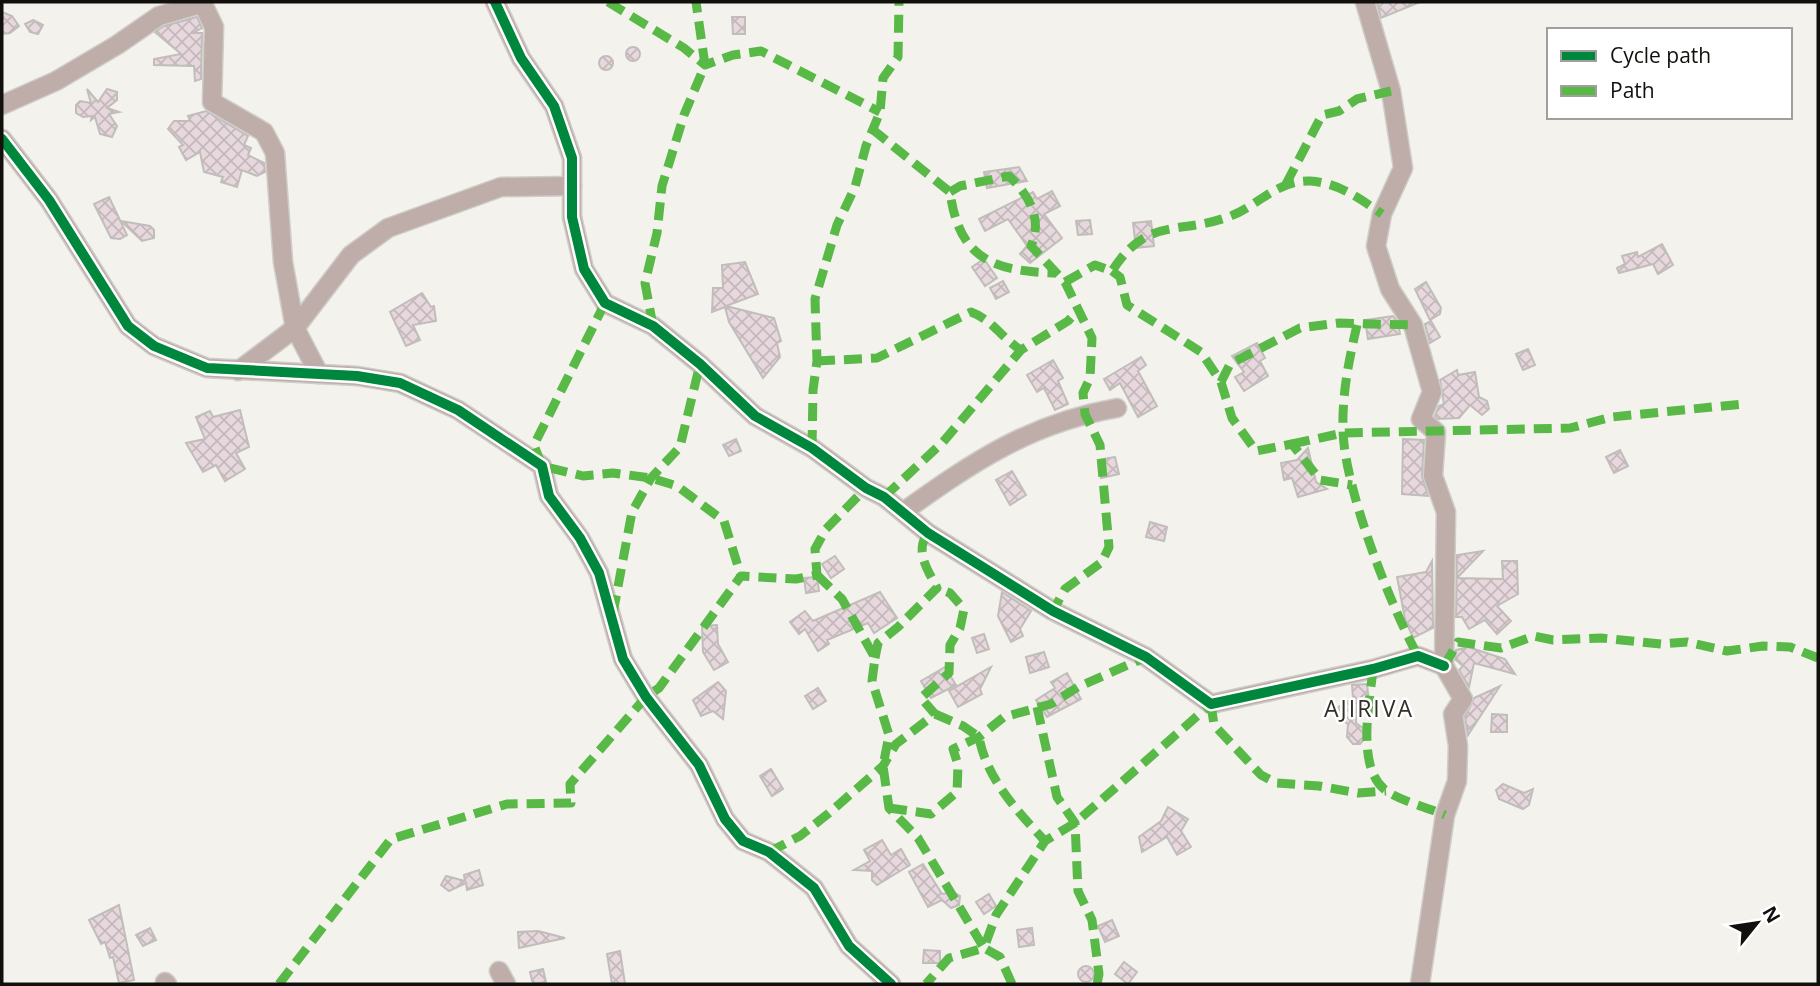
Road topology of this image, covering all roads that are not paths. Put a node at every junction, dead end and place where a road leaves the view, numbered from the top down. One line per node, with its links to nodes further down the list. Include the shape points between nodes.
1 (495, 2): 6 (street, via 520,58 554,106 572,158)
2 (1365, 2): 12 (street, via 1391,91 1403,168 1382,214 1376,246 1390,289 1413,325 1432,392 1421,419 1436,432 1433,476 1446,512)
3 (201, 3): 4 (street, via 159,16 56,81); 7 (street, via 214,27 212,102 264,132 275,153 283,262)
4 (2, 105)
5 (2, 139): 8 (street, via 49,200 128,326 164,350 207,368)
6 (572, 186): 7 (street, via 501,187 388,229 351,255); 11 (street, via 572,217 584,269 605,303 653,326 755,416 812,448)
7 (295, 328): 8 (street); 9 (street)
8 (238, 371): 9 (street)
9 (319, 374): 13 (street, via 400,383 458,410 542,466 549,496 599,573 623,659 699,765 725,820 743,841 769,852 814,888 849,946)
10 (1118, 408): 11 (street, via 1049,424 967,466)
11 (903, 512): 12 (street, via 928,533 1053,611 1146,657 1211,704 1418,656)
12 (1444, 666): 14 (street, via 1463,699 1453,714 1457,781 1445,815)
13 (891, 984)
14 (1420, 984)

